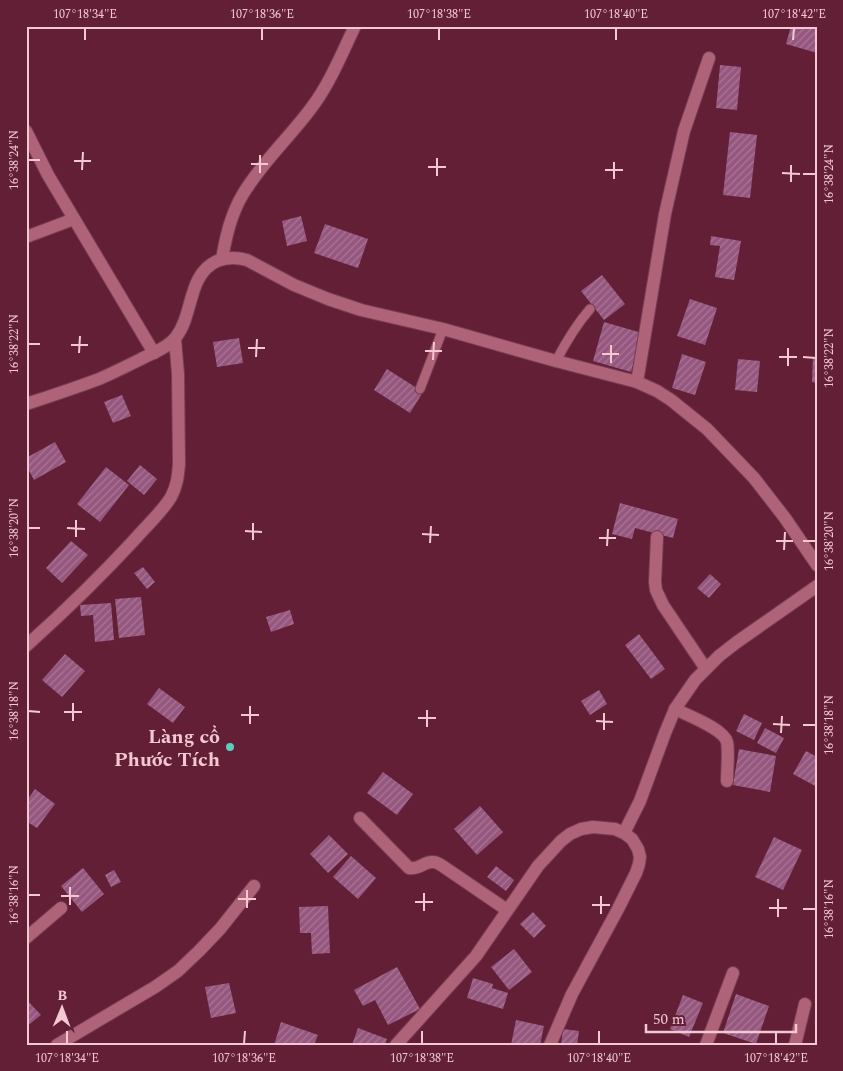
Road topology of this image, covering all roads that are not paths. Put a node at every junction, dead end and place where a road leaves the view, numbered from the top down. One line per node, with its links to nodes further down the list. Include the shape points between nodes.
1 (355, 26): 6 (street, via 323,92 243,194 231,221)
2 (709, 58): 12 (street, via 684,131 665,214)
3 (26, 131): 4 (street)
4 (74, 220): 5 (street); 10 (street)
5 (26, 237)
6 (222, 259): 8 (street, via 247,260 328,299); 9 (street, via 202,273)
7 (590, 310): 11 (lane, via 568,337)
8 (443, 329): 11 (street); 13 (lane)
9 (175, 339): 10 (street); 18 (street, via 179,464 175,488 163,508 118,557)
10 (154, 353): 14 (street, via 100,378)
11 (556, 361): 12 (street)
12 (637, 382): 16 (street, via 671,400 728,450 780,511)
13 (420, 388)
14 (26, 404)
15 (657, 537): 19 (street, via 656,590)
16 (817, 565)
17 (817, 586): 19 (street, via 737,642)
18 (26, 646)
19 (706, 669): 20 (street)
20 (675, 709): 21 (street, via 725,736); 23 (street, via 640,801)
21 (727, 781)
22 (360, 818): 26 (street, via 409,868 434,862)
23 (624, 833): 26 (street, via 593,827 570,834 538,866); 32 (street, via 638,849 640,857 636,873 572,994)
24 (254, 886): 30 (street, via 220,929 178,971)
25 (62, 908): 27 (street)
26 (507, 910): 31 (street, via 476,956)
27 (26, 938)
28 (733, 973): 33 (street)
29 (805, 1004): 34 (street)
30 (58, 1045)
31 (396, 1045)
32 (550, 1045)
33 (706, 1045)
34 (795, 1045)

